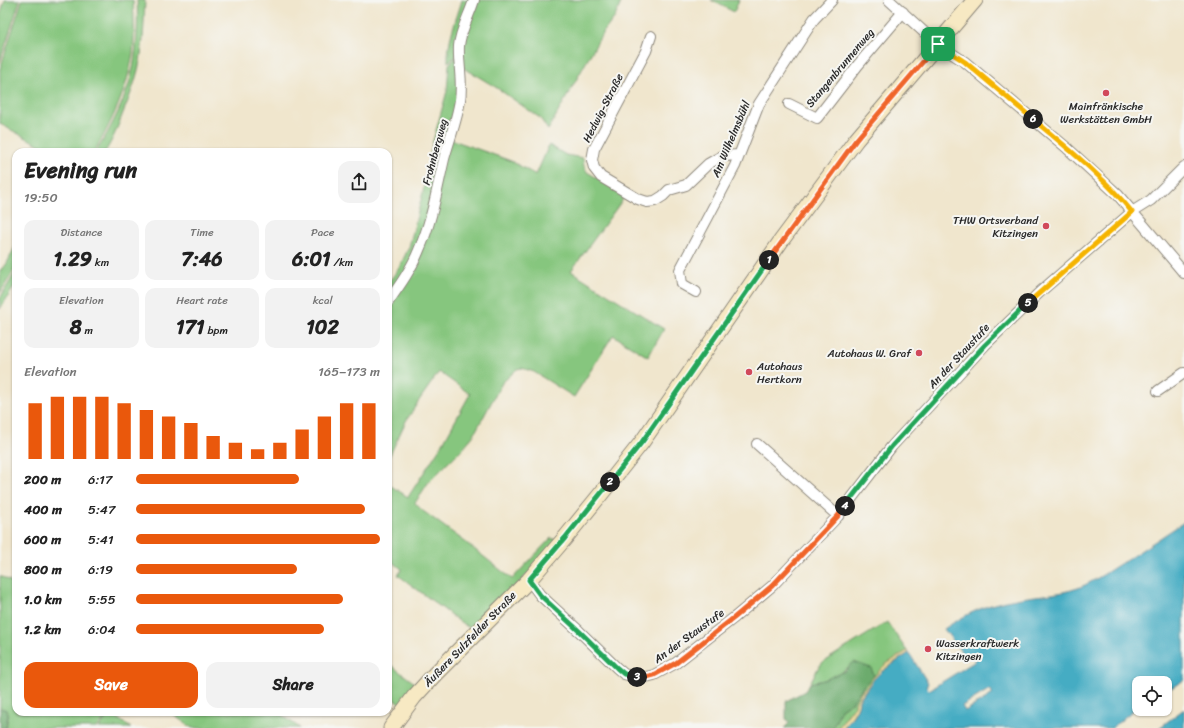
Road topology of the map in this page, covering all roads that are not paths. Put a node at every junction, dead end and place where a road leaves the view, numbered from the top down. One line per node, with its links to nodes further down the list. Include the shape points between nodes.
1 (474, 0): 14 (street, Frohnbergweg, via 459,45 459,106 430,219 416,257)
2 (832, 0): 9 (street, Am Wilhelmsbühl, via 814,20 762,98)
3 (889, 0): 5 (street)
4 (975, 0): 7 (main road, Äußere Sulzfelder Straße)
5 (903, 12): 7 (street); 8 (street, Stangenbrunnenweg, via 817,118)
6 (651, 36): 9 (street, Hedwig-Straße, via 646,51 594,149 594,168 601,177 647,202 655,201 669,190 686,185 708,164 722,156)
7 (938, 44): 11 (street, via 965,62 1067,148 1118,195); 19 (main road, Äußere Sulzfelder Straße, via 856,140 781,241 642,442)
8 (789, 104)
9 (739, 155): 13 (street, Am Wilhelmsbühl, via 680,270 682,284)
10 (1184, 167): 11 (street, An der Staustufe, via 1151,200)
11 (1132, 212): 12 (street); 18 (street, An der Staustufe, via 1040,292 985,345 892,446)
12 (1184, 273)
13 (696, 292)
14 (392, 296)
15 (1184, 372): 16 (street)
16 (1158, 391)
17 (757, 444): 18 (street)
18 (838, 516): 19 (street, An der Staustufe, via 772,586 676,663 646,677 624,674 540,595)
19 (529, 580): 20 (main road, Äußere Sulzfelder Straße, via 434,674)
20 (391, 728)

